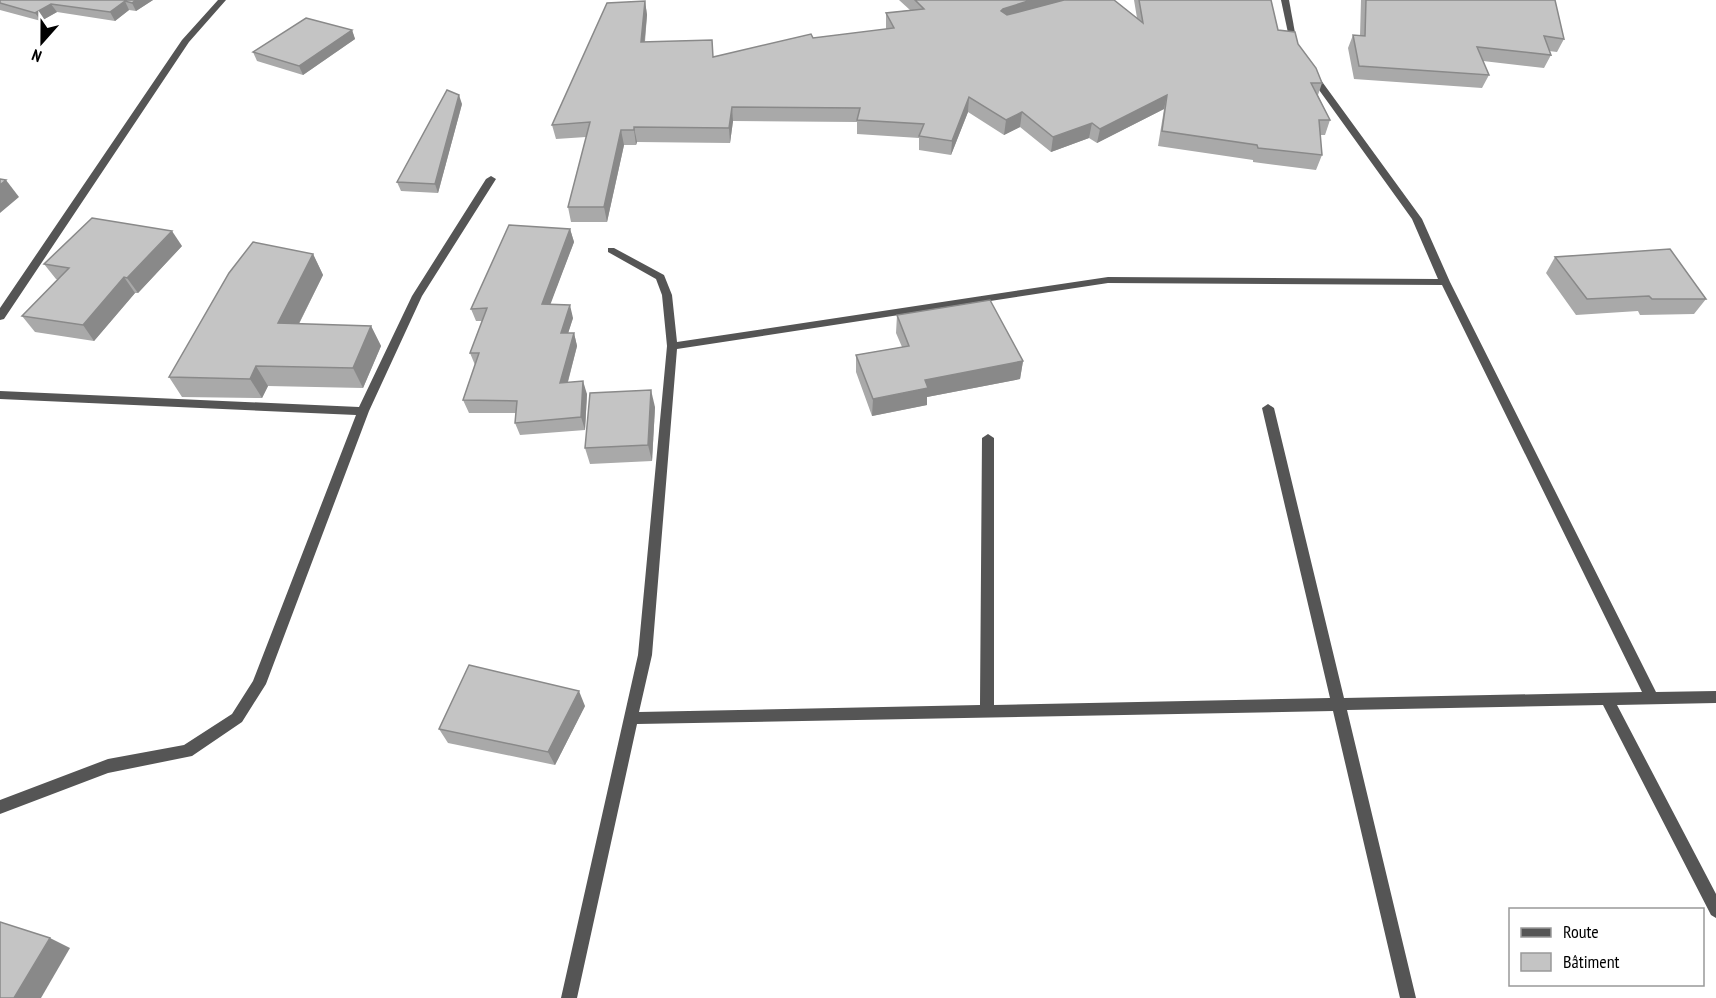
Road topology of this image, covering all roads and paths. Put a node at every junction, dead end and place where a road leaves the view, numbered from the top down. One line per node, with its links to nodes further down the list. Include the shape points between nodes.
1 (222, 0): 6 (street, via 186,40)
2 (1285, 0): 5 (street, via 1303,62 1418,219)
3 (491, 179): 10 (street, via 417,296)
4 (611, 250): 7 (street, via 660,277 667,295)
5 (1445, 282): 7 (street, via 1108,280); 14 (street)
6 (0, 316)
7 (672, 346): 17 (street, via 645,655)
8 (0, 395): 10 (street)
9 (1268, 408): 15 (street)
10 (363, 411): 18 (street, via 259,684 237,718 187,752 108,766)
11 (988, 438): 16 (street)
12 (1716, 697): 14 (street)
13 (1606, 698): 14 (street); 15 (street); 19 (street)
14 (1652, 698)
15 (1338, 704): 16 (street); 21 (street)
16 (987, 711): 17 (street)
17 (631, 718): 20 (street)
18 (0, 807)
19 (1716, 910)
20 (569, 998)
21 (1408, 998)

